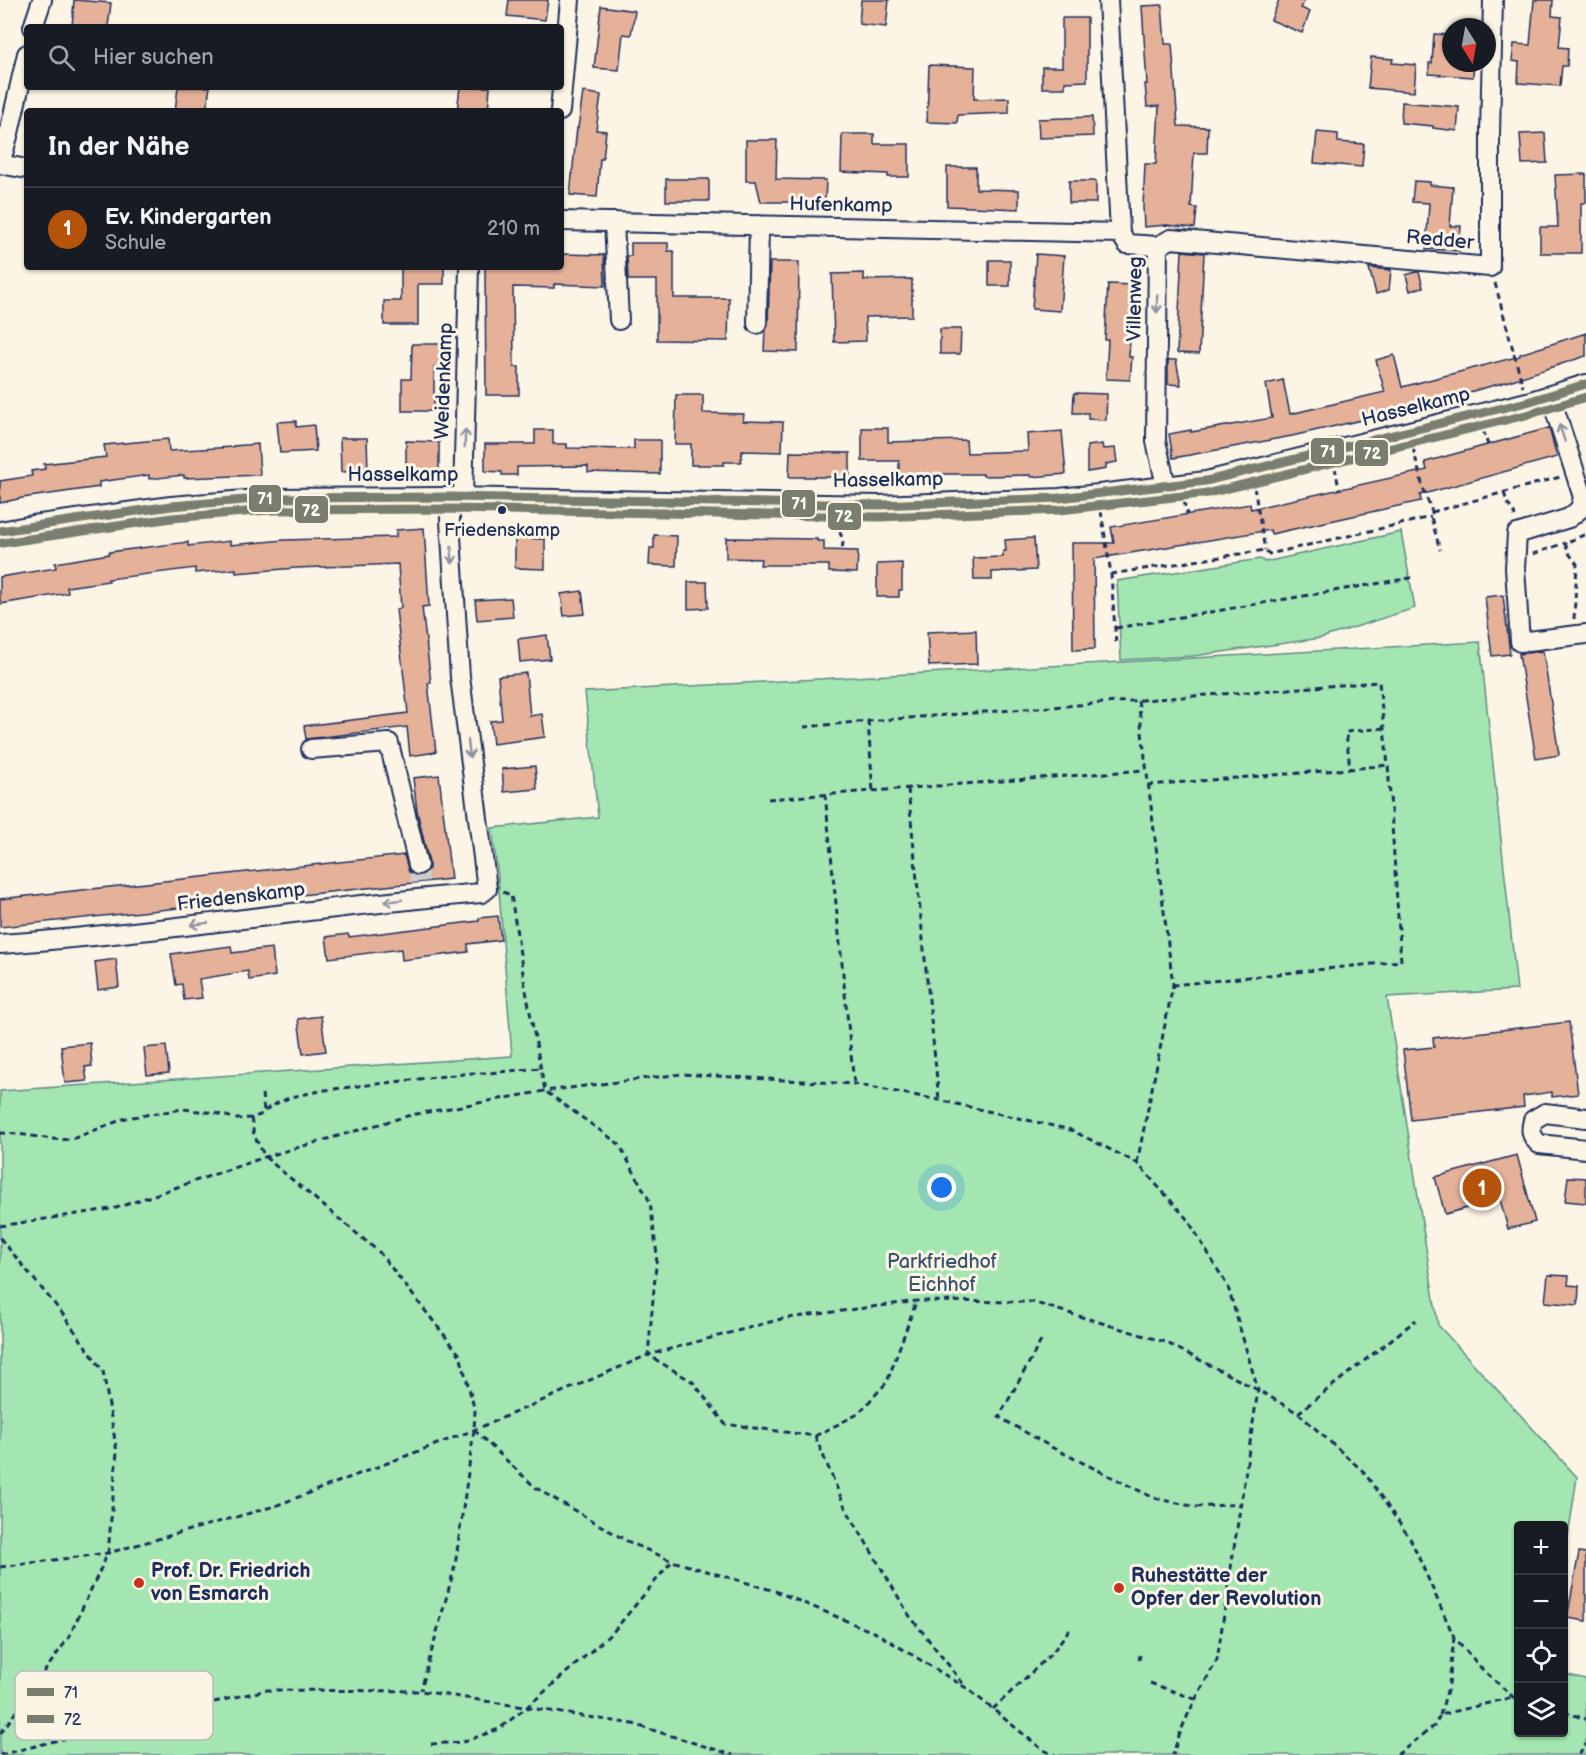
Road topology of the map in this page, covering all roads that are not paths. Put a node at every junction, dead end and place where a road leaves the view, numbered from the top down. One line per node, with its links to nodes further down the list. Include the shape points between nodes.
1 (42, 0): 5 (street)
2 (570, 0): 7 (street)
3 (1108, 0): 15 (street, Villenweg)
4 (1493, 0): 16 (street, Redder, via 1490,267 1171,239)
5 (34, 24)
6 (24, 67): 10 (street)
7 (564, 67)
8 (562, 90): 9 (street)
9 (560, 108)
10 (0, 164): 11 (street)
11 (24, 168)
12 (564, 221): 13 (street, Hufenkamp)
13 (614, 222): 14 (street, Hufenkamp); 18 (street)
14 (759, 225): 15 (street, Hufenkamp); 19 (street)
15 (1120, 234): 16 (street, Villenweg, via 1127,244)
16 (1158, 246): 22 (street, Villenweg, one-way to 22, via 1156,441)
17 (469, 270): 23 (street, Weidenkamp, one-way to 17)
18 (619, 320)
19 (757, 324)
20 (1586, 384): 21 (street, Hasselkamp)
21 (1550, 395): 22 (street, Hasselkamp, via 1206,482); 25 (street, one-way to 21, via 1520,642 1517,534 1569,518 1580,509 1583,497)
22 (1166, 486): 23 (street, Hasselkamp, via 1059,498 879,505)
23 (457, 497): 24 (street, Hasselkamp, via 268,498 171,506); 27 (street, Friedenskamp, one-way to 27, via 450,521 460,677 487,890 482,893)
24 (0, 531)
25 (1579, 635)
26 (311, 749): 27 (street, via 389,743)
27 (420, 882): 28 (street, Friedenskamp, one-way to 28, via 84,938)
28 (0, 944)
29 (1586, 1118): 30 (street, via 1545,1113 1533,1120 1530,1131 1539,1144)
30 (1586, 1149)

